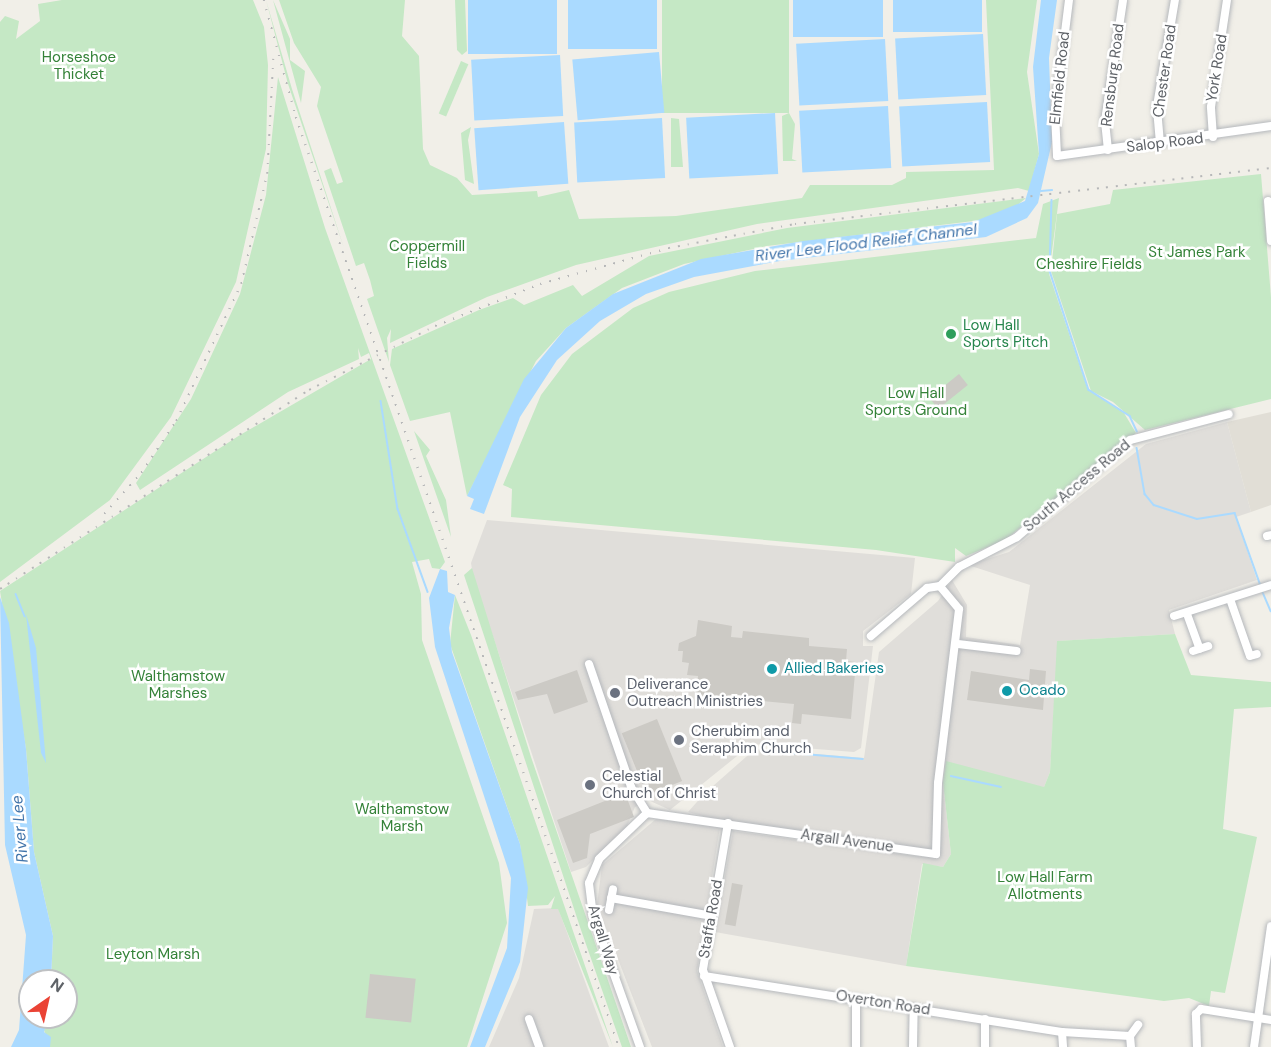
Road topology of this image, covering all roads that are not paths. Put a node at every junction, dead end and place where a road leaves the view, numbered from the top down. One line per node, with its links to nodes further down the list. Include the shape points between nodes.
1 (1069, 0): 10 (street, Elmfield Road, via 1055,113)
2 (1123, 0): 9 (street, Rensburg Road, via 1105,121)
3 (1175, 0): 8 (street, Chester Road, via 1157,106)
4 (1227, 0): 7 (street, York Road, via 1211,107)
5 (1271, 117): 6 (street)
6 (1270, 126): 7 (street, Salop Road)
7 (1213, 136): 8 (street, Salop Road)
8 (1160, 143): 9 (street, Salop Road)
9 (1108, 150): 10 (street, Salop Road)
10 (1057, 156)
11 (1269, 203): 12 (street)
12 (1271, 242)
13 (1230, 414): 15 (street, South Access Road, via 1130,440 1017,537 959,567)
14 (1271, 585): 16 (street)
15 (940, 586): 19 (street, South Access Road, via 924,590); 20 (street, via 959,609)
16 (1230, 599): 17 (street); 23 (street, via 1250,656)
17 (1187, 614): 18 (street); 21 (street)
18 (1174, 616)
19 (871, 636)
20 (958, 644): 22 (street); 26 (street, Argall Avenue, via 938,783 936,854)
21 (1200, 649)
22 (1017, 651)
23 (1257, 654)
24 (589, 664): 25 (street, via 631,787)
25 (647, 813): 26 (street, Argall Avenue); 42 (street, Argall Way, via 599,859 589,883 593,916)
26 (728, 823): 30 (street, Staffa Road)
27 (613, 889): 28 (street)
28 (611, 898): 29 (street); 30 (street)
29 (609, 910)
30 (712, 916): 32 (street, Staffa Road)
31 (1271, 926): 35 (street)
32 (704, 976): 33 (street, Overton Road); 44 (street, Staffa Road)
33 (856, 999): 34 (street, Overton Road); 45 (street)
34 (914, 1008): 37 (street, Overton Road); 46 (street)
35 (1254, 1017): 38 (street); 50 (street, via 1206,1009 1196,1014); 51 (street)
36 (529, 1019): 43 (street)
37 (985, 1019): 40 (street, Overton Road); 47 (street)
38 (1271, 1020)
39 (1138, 1025): 41 (street)
40 (1062, 1032): 41 (street, Overton Road); 48 (street)
41 (1130, 1036): 49 (street)
42 (638, 1043)
43 (539, 1047)
44 (730, 1047)
45 (856, 1047)
46 (913, 1047)
47 (985, 1047)
48 (1063, 1047)
49 (1131, 1047)
50 (1197, 1047)
51 (1254, 1047)

